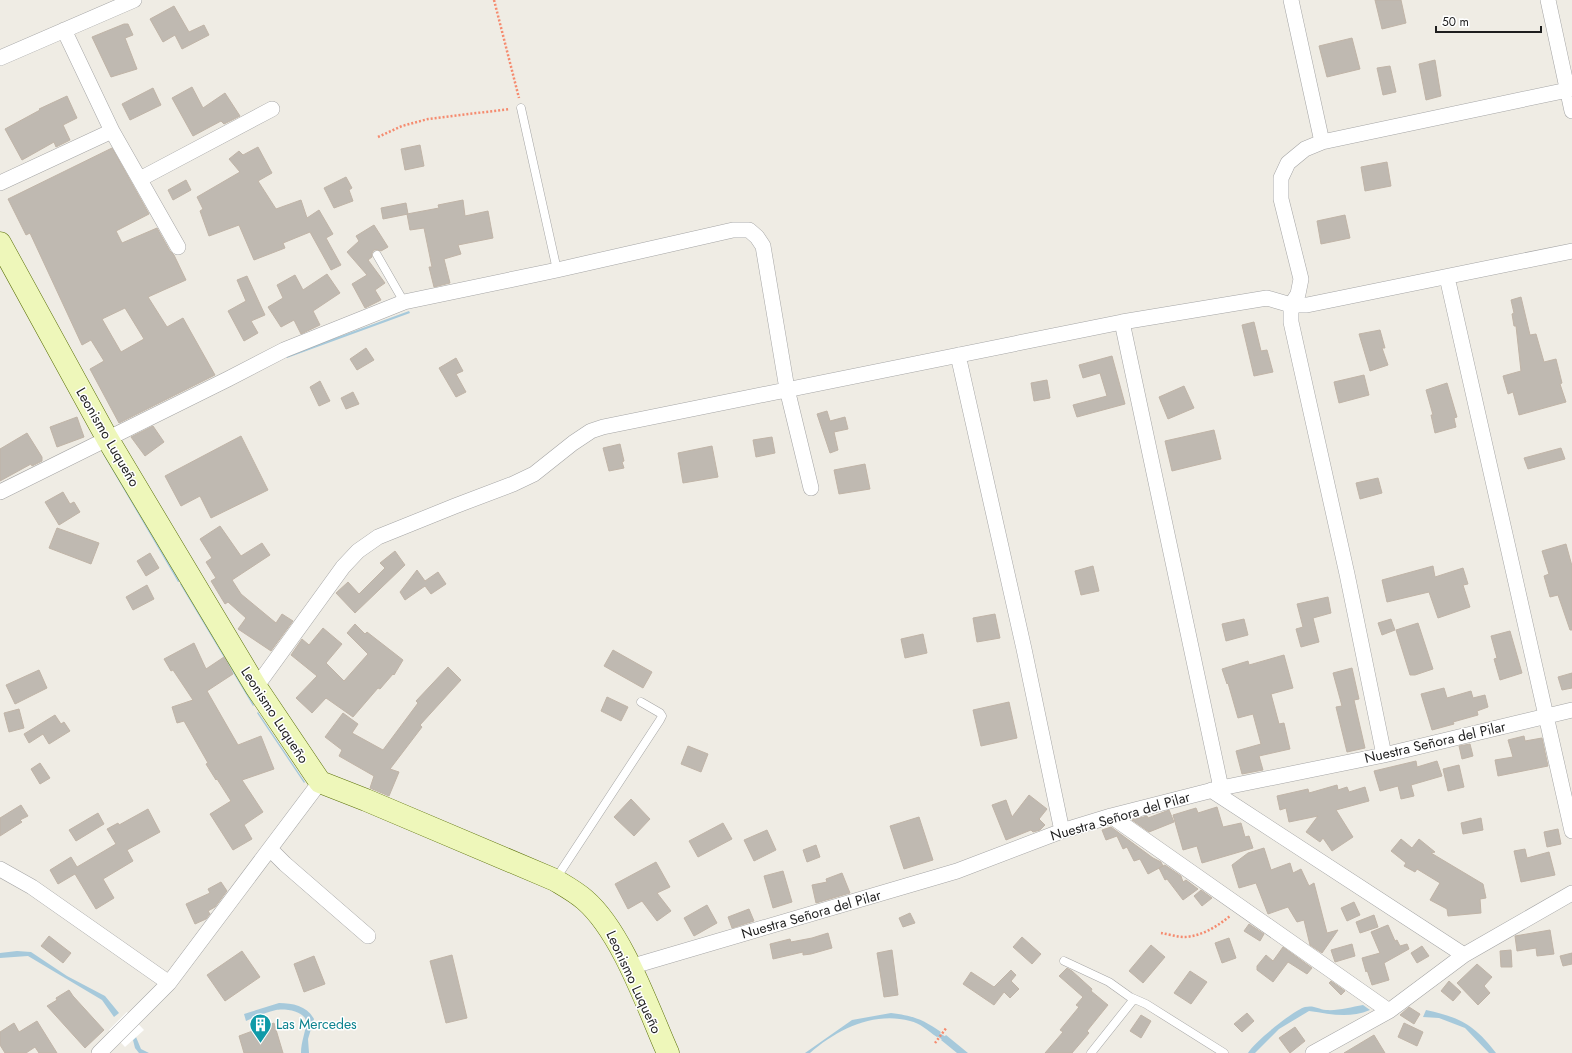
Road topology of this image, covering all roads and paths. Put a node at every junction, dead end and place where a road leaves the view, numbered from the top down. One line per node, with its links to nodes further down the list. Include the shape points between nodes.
1 (134, 0): 5 (street)
2 (494, 0): 8 (path)
3 (1292, 0): 13 (street)
4 (1548, 0): 7 (street)
5 (64, 30): 6 (street); 11 (street)
6 (0, 58)
7 (1570, 90): 10 (street); 13 (street)
8 (522, 108): 12 (path, via 428,119 402,126); 20 (lane)
9 (272, 109): 14 (street)
10 (1572, 111)
11 (112, 131): 14 (street); 15 (street)
12 (378, 137)
13 (1322, 142): 23 (street, via 1305,149 1288,163 1281,178 1281,199 1301,279 1298,294)
14 (140, 179): 17 (street)
15 (0, 183)
16 (0, 243): 27 (street, Leonismo Luqueño)
17 (178, 247)
18 (1572, 251): 21 (street)
19 (377, 255): 22 (lane)
20 (558, 270): 22 (street); 26 (street, via 733,230 749,230 758,237 763,246)
21 (1447, 277): 23 (street, via 1307,305); 33 (street)
22 (404, 302): 27 (street, via 284,350)
23 (1291, 305): 24 (street, via 1267,298); 34 (street, via 1291,322)
24 (1122, 322): 25 (street); 36 (street)
25 (958, 355): 26 (street); 38 (street)
26 (787, 389): 28 (street); 30 (street, via 597,429 573,443 529,476 513,484 378,538 358,551 343,567)
27 (107, 438): 29 (street); 30 (street, Leonismo Luqueño)
28 (811, 488)
29 (0, 492)
30 (256, 687): 35 (street, Leonismo Luqueño)
31 (641, 702): 42 (lane, via 662,716)
32 (1572, 710): 33 (street, Nuestra Señora del Pilar)
33 (1546, 716): 34 (street, Nuestra Señora del Pilar); 39 (street)
34 (1384, 755): 36 (street, Nuestra Señora del Pilar)
35 (320, 782): 40 (street); 42 (street, Leonismo Luqueño)
36 (1216, 789): 37 (street, Nuestra Señora del Pilar); 47 (street)
37 (1111, 816): 38 (street, Nuestra Señora del Pilar); 44 (street)
38 (1062, 831): 49 (street, Nuestra Señora del Pilar, via 957,871)
39 (1572, 831)
40 (270, 849): 46 (street); 50 (street)
41 (0, 869): 50 (street, via 32,887)
42 (554, 880): 49 (street, Leonismo Luqueño, via 573,891 597,912 608,925)
43 (1572, 893): 47 (street)
44 (1240, 906): 45 (path, via 1221,924 1208,931 1186,937); 52 (street)
45 (1161, 933)
46 (368, 936)
47 (1464, 955): 52 (street)
48 (1064, 962): 51 (lane, via 1109,982)
49 (630, 968): 56 (street, Leonismo Luqueño)
50 (169, 983): 55 (street)
51 (1134, 999): 57 (lane); 58 (lane)
52 (1389, 1011): 59 (street)
53 (947, 1027): 54 (path)
54 (935, 1043)
55 (99, 1053)
56 (668, 1053)
57 (1091, 1053)
58 (1224, 1053)
59 (1313, 1053)

